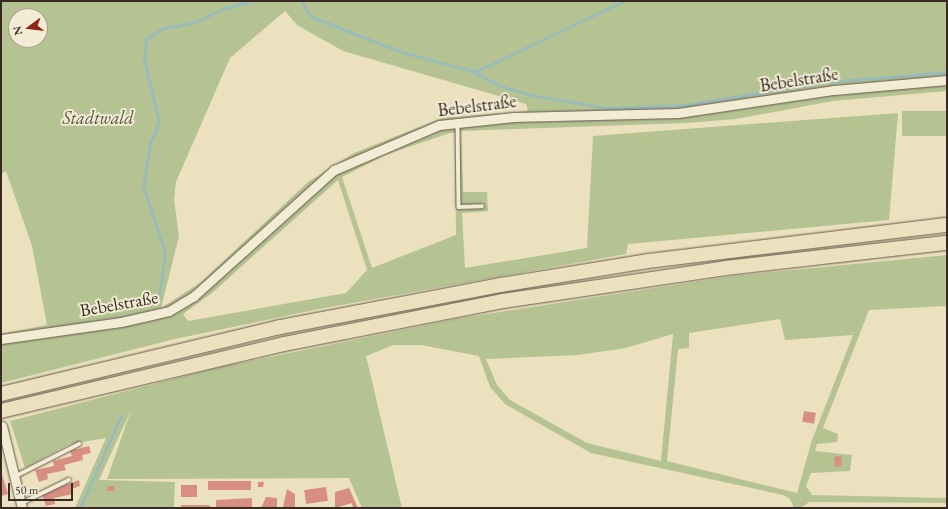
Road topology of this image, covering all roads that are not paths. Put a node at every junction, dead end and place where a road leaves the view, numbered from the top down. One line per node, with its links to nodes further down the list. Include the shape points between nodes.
1 (947, 80): 2 (street, Bebelstraße, via 834,90 678,113)
2 (458, 121): 3 (lane, via 459,207); 6 (street, Bebelstraße, via 417,132 334,170 194,296 169,311 121,322)
3 (482, 206)
4 (947, 225): 7 (highway, via 648,261 502,285 280,327)
5 (947, 243): 8 (highway, via 726,268 503,301 284,344)
6 (1, 339)
7 (1, 394)
8 (1, 411)
9 (2, 426): 11 (street)
10 (79, 444): 11 (lane)
11 (14, 477): 13 (street)
12 (69, 480): 13 (lane)
13 (21, 506)

